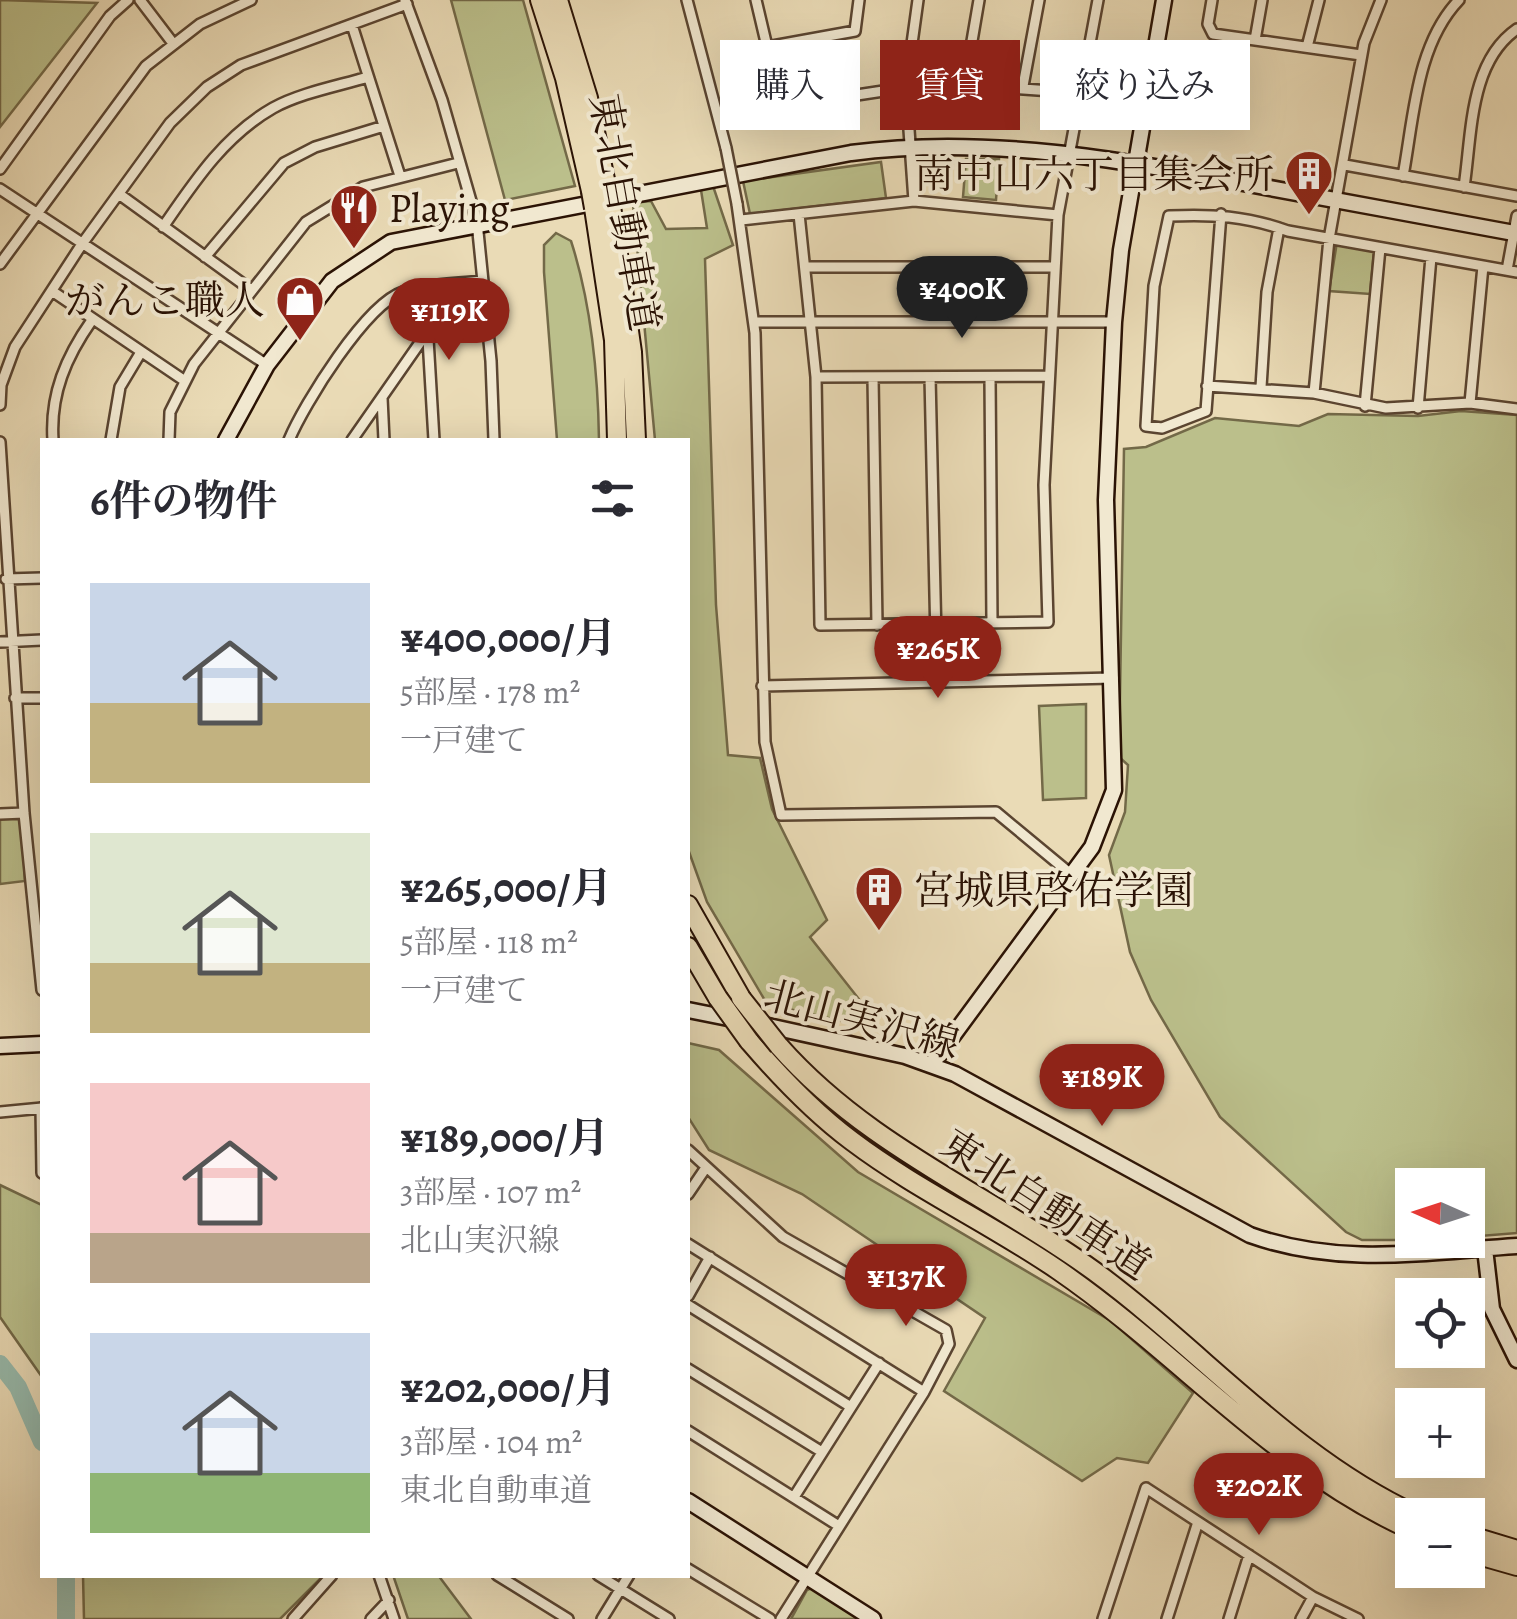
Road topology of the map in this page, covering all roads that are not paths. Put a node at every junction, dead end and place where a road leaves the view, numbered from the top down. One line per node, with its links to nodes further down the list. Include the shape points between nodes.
1 (128, 0): 44 (street)
2 (140, 0): 28 (street)
3 (251, 0): 28 (street)
4 (540, 0): 51 (highway, 東北自動車道)
5 (558, 0): 51 (highway, 東北自動車道, via 588,98)
6 (687, 0): 35 (street)
7 (756, 0): 22 (street)
8 (859, 0): 23 (street, via 855,31)
9 (918, 0): 24 (street)
10 (979, 0): 25 (street)
11 (1039, 0): 33 (street)
12 (1098, 0): 26 (street)
13 (1164, 0): 42 (street)
14 (1212, 0): 27 (street, via 1213,34)
15 (1262, 0): 27 (street)
16 (1319, 0): 29 (street)
17 (1382, 0): 30 (street)
18 (1458, 0): 46 (street, via 1427,52)
19 (406, 2): 20 (street); 41 (street)
20 (352, 25): 31 (street); 49 (street, via 241,65 207,87 170,123)
21 (1517, 29): 47 (street, via 1490,58 1479,82)
22 (765, 40)
23 (806, 40)
24 (912, 40)
25 (972, 40)
26 (1090, 40)
27 (1255, 40): 29 (street)
28 (172, 42): 54 (street, via 146,66)
29 (1306, 47): 30 (street)
30 (1361, 56): 43 (street)
31 (368, 76): 36 (street); 61 (street, via 275,106 246,127 204,165)
32 (1020, 86): 33 (street)
33 (1023, 86): 34 (street)
34 (1040, 88)
35 (718, 116): 59 (street, bridge)
36 (384, 126): 45 (street); 67 (street, via 284,162)
37 (908, 130): 39 (street)
38 (1073, 130): 40 (street)
39 (909, 146): 40 (street); 53 (street); 60 (street)
40 (1068, 156): 42 (street); 57 (street)
41 (458, 163): 45 (street); 60 (street)
42 (1138, 163): 52 (street); 82 (street)
43 (1345, 165): 46 (street); 52 (street)
44 (0, 169)
45 (400, 176): 76 (street, via 363,187 306,222)
46 (1403, 176): 47 (street)
47 (1464, 186): 50 (street)
48 (0, 189): 54 (street)
49 (119, 194): 61 (street); 65 (street)
50 (1517, 196)
51 (601, 198): 111 (highway, 東北自動車道); 112 (highway, 東北自動車道, via 632,352)
52 (1336, 200): 63 (street); 64 (street)
53 (914, 201): 55 (street); 57 (street)
54 (36, 213): 65 (street); 69 (street)
55 (799, 214): 59 (street); 70 (street)
56 (1221, 214): 62 (street); 93 (street); 93 (street, via 1169,216 1154,286 1146,426 1162,428 1206,411)
57 (1058, 216): 72 (street)
58 (1517, 216): 63 (street)
59 (741, 220): 79 (street)
60 (477, 222): 74 (street); 86 (street, via 391,242 332,281)
61 (164, 227): 67 (street)
62 (1279, 228): 64 (street); 94 (street)
63 (1514, 233): 73 (street)
64 (1329, 238): 66 (street); 95 (street)
65 (82, 244): 77 (street); 84 (street)
66 (1380, 248): 68 (street); 99 (street)
67 (205, 257): 76 (street)
68 (1431, 257): 71 (street); 100 (street)
69 (0, 264)
70 (806, 266): 72 (street); 80 (street)
71 (1483, 266): 73 (street); 97 (street)
72 (1054, 267): 81 (street)
73 (1512, 271)
74 (481, 281): 75 (street); 110 (street)
75 (425, 288): 83 (street); 106 (street, via 400,292 380,306 301,410)
76 (250, 289): 84 (street)
77 (52, 291): 78 (street); 98 (street, via 15,347)
78 (92, 320): 85 (street); 102 (street, via 56,390)
79 (754, 322): 80 (street); 123 (street)
80 (810, 322): 81 (street); 88 (street)
81 (1053, 322): 82 (street); 87 (street)
82 (1114, 322): 121 (street, via 1106,500)
83 (428, 330): 96 (street); 109 (street)
84 (217, 333): 86 (street); 92 (street)
85 (140, 352): 92 (street); 103 (street, via 120,388)
86 (267, 365): 105 (street)
87 (1049, 376): 91 (street); 116 (street, via 1048,622)
88 (816, 377): 90 (street); 117 (street, via 820,625)
89 (930, 377): 90 (street); 91 (street); 118 (street)
90 (873, 378): 117 (street)
91 (990, 378): 116 (street)
92 (186, 382): 104 (street, via 170,412)
93 (1207, 386): 94 (street)
94 (1261, 387): 95 (street)
95 (1314, 393): 99 (street)
96 (382, 397): 107 (street); 108 (street)
97 (1470, 402): 100 (street); 101 (street)
98 (0, 405)
99 (1365, 406): 100 (street)
100 (1418, 408)
101 (1517, 409)
102 (53, 438)
103 (112, 438)
104 (168, 438)
105 (227, 438)
106 (289, 438)
107 (353, 438)
108 (384, 438)
109 (434, 438)
110 (494, 438)
111 (617, 438)
112 (636, 438)
113 (0, 442): 115 (street)
114 (40, 578): 115 (street)
115 (6, 579): 120 (street)
116 (992, 622): 118 (street)
117 (876, 625): 118 (street)
118 (935, 625): 122 (street)
119 (40, 640): 120 (street)
120 (5, 642): 124 (street)
121 (1112, 678): 122 (street); 128 (street, via 1114,790 1092,847)
122 (937, 682): 123 (street)
123 (762, 686): 128 (street, via 780,815 996,812)
124 (15, 698): 125 (street); 126 (street)
125 (40, 698)
126 (24, 813): 127 (street); 130 (street)
127 (0, 814)
128 (1072, 875): 137 (street)
129 (40, 880): 130 (street)
130 (29, 881): 133 (street)
131 (690, 909): 159 (highway, 東北自動車道, bridge, via 741,998 824,1092 870,1130 1060,1247 1158,1321 1303,1447)
132 (690, 950): 160 (highway, 東北自動車道, bridge, via 749,1040 790,1088 850,1140 1058,1270 1291,1458)
133 (40, 973)
134 (690, 1010): 137 (street, 北山実沢線)
135 (40, 1044): 136 (street)
136 (0, 1046)
137 (932, 1064): 146 (street, 北山実沢線, via 1272,1243)
138 (40, 1108): 139 (street)
139 (0, 1112)
140 (690, 1152): 141 (street)
141 (705, 1169): 142 (street); 153 (street, via 784,1238 946,1330 950,1344)
142 (690, 1191)
143 (690, 1245): 147 (street)
144 (1517, 1246): 145 (street, 北山実沢線)
145 (1485, 1248): 150 (street, via 1492,1308)
146 (1395, 1256)
147 (710, 1258): 148 (street); 151 (street)
148 (690, 1293)
149 (690, 1306): 154 (street)
150 (1517, 1360)
151 (879, 1363): 153 (street); 154 (street)
152 (690, 1370): 156 (street)
153 (924, 1392): 162 (street)
154 (851, 1407): 156 (street)
155 (690, 1431): 157 (street)
156 (822, 1452): 157 (street)
157 (794, 1497): 162 (street)
158 (690, 1502): 169 (street)
159 (1395, 1502)
160 (1395, 1521)
161 (1197, 1525): 165 (street); 187 (street, via 1146,1488); 188 (street)
162 (840, 1526): 169 (street)
163 (1485, 1540): 164 (highway)
164 (1517, 1550)
165 (1249, 1555): 176 (street); 189 (street)
166 (1485, 1557): 167 (highway)
167 (1517, 1566)
168 (690, 1570): 184 (street)
169 (808, 1575): 185 (street); 186 (street)
170 (330, 1578): 178 (street)
171 (380, 1578): 177 (street)
172 (502, 1578): 181 (street)
173 (603, 1578): 175 (street)
174 (627, 1578): 175 (street)
175 (620, 1589): 182 (street); 183 (street)
176 (1313, 1597): 190 (street); 191 (street)
177 (389, 1600): 179 (street); 180 (street)
178 (297, 1618)
179 (371, 1619)
180 (394, 1619)
181 (568, 1619)
182 (602, 1619)
183 (668, 1619)
184 (770, 1619)
185 (781, 1619)
186 (873, 1619)
187 (1104, 1619)
188 (1167, 1619)
189 (1229, 1619)
190 (1301, 1619)
191 (1358, 1619)

